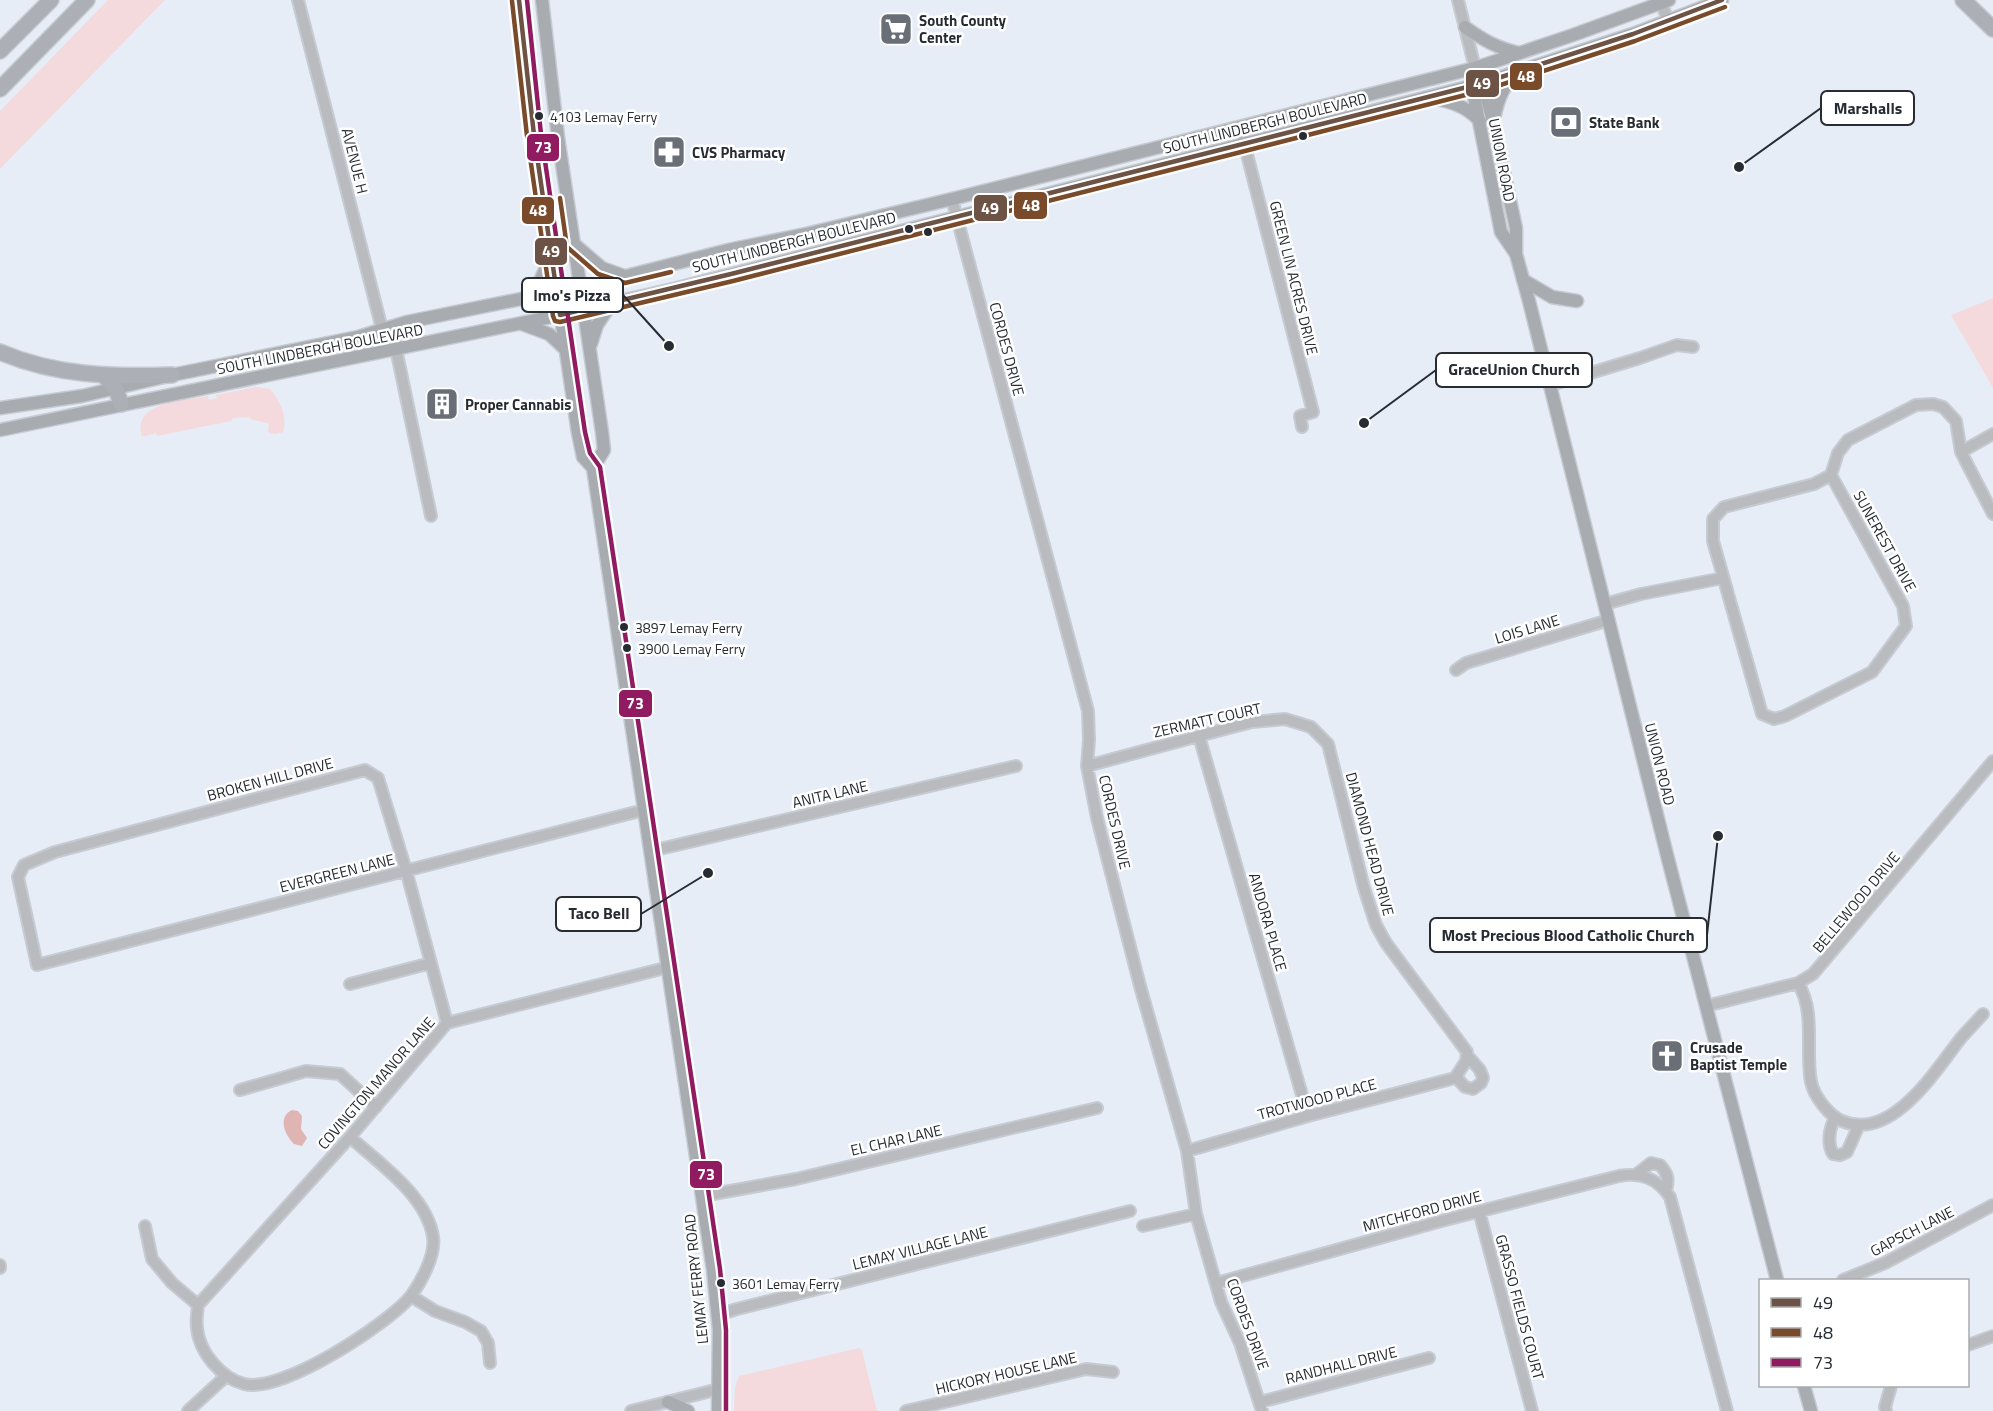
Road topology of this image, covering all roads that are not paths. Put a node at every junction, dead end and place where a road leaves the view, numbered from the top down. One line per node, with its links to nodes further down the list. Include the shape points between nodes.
1 (51, 0): 13 (highway)
2 (87, 0): 18 (highway)
3 (298, 0): 39 (street, AVENUE H)
4 (519, 0): 28 (main road, LEMAY FERRY ROAD)
5 (542, 0): 26 (main road, LEMAY FERRY ROAD)
6 (1458, 0): 11 (street, UNION ROAD)
7 (1722, 0): 10 (main road, SOUTH LINDBERGH BOULEVARD)
8 (1963, 0): 12 (highway)
9 (1664, 1): 10 (street); 14 (main road, SOUTH LINDBERGH BOULEVARD)
10 (1668, 20): 16 (main road, SOUTH LINDBERGH BOULEVARD)
11 (1465, 27): 14 (main road, via 1485,42); 15 (street, UNION ROAD)
12 (1993, 29)
13 (0, 51)
14 (1520, 53): 15 (main road, SOUTH LINDBERGH BOULEVARD)
15 (1475, 68): 17 (main road, UNION ROAD); 22 (main road, SOUTH LINDBERGH BOULEVARD)
16 (1516, 73): 17 (main road, SOUTH LINDBERGH BOULEVARD); 21 (main road, via 1498,100)
17 (1478, 85): 19 (main road, SOUTH LINDBERGH BOULEVARD); 20 (main road, UNION ROAD); 21 (main road, UNION ROAD)
18 (0, 89)
19 (1428, 98): 20 (main road, via 1461,105); 23 (main road, SOUTH LINDBERGH BOULEVARD)
20 (1480, 121): 27 (main road, UNION ROAD, via 1501,232)
21 (1493, 122): 27 (main road, UNION ROAD, via 1516,228)
22 (1240, 127): 23 (street, GREEN LIN ACRES DRIVE); 24 (main road, SOUTH LINDBERGH BOULEVARD)
23 (1244, 143): 25 (main road, SOUTH LINDBERGH BOULEVARD); 50 (street, GREEN LIN ACRES DRIVE, via 1313,412 1300,416)
24 (952, 199): 25 (street, CORDES DRIVE); 29 (main road, SOUTH LINDBERGH BOULEVARD)
25 (957, 216): 35 (main road, SOUTH LINDBERGH BOULEVARD); 66 (street, CORDES DRIVE, via 1088,711)
26 (574, 244): 29 (main road, via 602,268); 31 (main road, LEMAY FERRY ROAD)
27 (1516, 254): 30 (main road, UNION ROAD)
28 (552, 256): 32 (main road, LEMAY FERRY ROAD); 33 (main road)
29 (625, 276): 31 (main road, SOUTH LINDBERGH BOULEVARD)
30 (1523, 280): 34 (main road, via 1552,297); 47 (main road, UNION ROAD)
31 (580, 287): 32 (main road, SOUTH LINDBERGH BOULEVARD); 36 (main road, LEMAY FERRY ROAD)
32 (556, 292): 33 (main road, SOUTH LINDBERGH BOULEVARD); 37 (main road, LEMAY FERRY ROAD)
33 (528, 298): 39 (main road, SOUTH LINDBERGH BOULEVARD)
34 (1577, 301)
35 (610, 304): 36 (main road, SOUTH LINDBERGH BOULEVARD); 41 (main road, via 597,325)
36 (584, 310): 37 (main road, SOUTH LINDBERGH BOULEVARD); 41 (main road, LEMAY FERRY ROAD)
37 (560, 315): 38 (main road, SOUTH LINDBERGH BOULEVARD); 43 (main road, LEMAY FERRY ROAD)
38 (520, 324): 42 (main road, SOUTH LINDBERGH BOULEVARD); 43 (main road, via 549,334)
39 (382, 329): 45 (main road, SOUTH LINDBERGH BOULEVARD)
40 (1693, 347): 47 (street, via 1677,345)
41 (590, 348): 54 (main road, LEMAY FERRY ROAD, via 603,450)
42 (396, 349): 48 (main road, SOUTH LINDBERGH BOULEVARD); 57 (street)
43 (566, 350): 54 (main road, LEMAY FERRY ROAD, via 583,457)
44 (0, 352): 46 (highway, via 59,371)
45 (172, 375): 46 (highway); 48 (main road, SOUTH LINDBERGH BOULEVARD)
46 (104, 376): 48 (highway)
47 (1551, 385): 59 (main road, UNION ROAD)
48 (118, 397): 49 (main road, SOUTH LINDBERGH BOULEVARD); 51 (main road, SOUTH LINDBERGH BOULEVARD)
49 (0, 408)
50 (1302, 427)
51 (0, 430)
52 (1993, 434): 53 (street)
53 (1960, 452): 55 (street, via 1956,421 1943,407 1916,405 1848,440 1838,453); 56 (street)
54 (593, 468): 67 (main road, LEMAY FERRY ROAD)
55 (1832, 475): 58 (street, via 1814,484 1724,507 1713,519 1713,541); 58 (street, SUNEREST DRIVE, via 1903,606 1906,626 1872,672 1785,716 1774,719 1762,714)
56 (1993, 514)
57 (431, 516)
58 (1723, 578): 59 (street)
59 (1605, 604): 60 (main road, UNION ROAD)
60 (1609, 620): 61 (street, LOIS LANE, via 1466,663); 75 (main road, UNION ROAD)
61 (1456, 670)
62 (1199, 736): 63 (street, ZERMATT COURT, via 1252,722 1285,719 1311,727); 66 (street, ZERMATT COURT); 83 (street, ANDORA PLACE)
63 (1328, 744): 78 (street, DIAMOND HEAD DRIVE, via 1364,888 1380,933)
64 (1993, 761): 73 (street, BELLEWOOD DRIVE, via 1822,965)
65 (1016, 766): 68 (street, ANITA LANE)
66 (1087, 766): 87 (street, CORDES DRIVE, via 1137,975)
67 (645, 810): 68 (main road, LEMAY FERRY ROAD); 69 (street, EVERGREEN LANE)
68 (651, 851): 72 (main road, LEMAY FERRY ROAD)
69 (406, 870): 70 (street, BROKEN HILL DRIVE); 71 (street, EVERGREEN LANE); 71 (street, BROKEN HILL DRIVE, via 378,778 365,770 55,852 24,865 18,877)
70 (431, 963): 74 (street); 77 (street, BROKEN HILL DRIVE)
71 (37, 965)
72 (669, 967): 77 (street, COVINGTON MANOR LANE); 90 (main road, LEMAY FERRY ROAD)
73 (1798, 983): 75 (street, BELLEWOOD DRIVE); 84 (street, via 1806,998 1812,1084)
74 (350, 984)
75 (1706, 1006): 97 (main road, UNION ROAD)
76 (1983, 1014): 85 (street, via 1901,1109 1883,1120)
77 (447, 1023): 81 (street, COVINGTON MANOR LANE)
78 (1467, 1055): 79 (street); 79 (street, via 1479,1070 1481,1083 1473,1089)
79 (1456, 1077): 83 (street, TROTWOOD PLACE)
80 (240, 1090): 81 (street, via 306,1071 340,1074)
81 (376, 1107): 86 (street, COVINGTON MANOR LANE)
82 (1097, 1108): 90 (street, EL CHAR LANE, via 796,1179)
83 (1308, 1116): 87 (street, TROTWOOD PLACE)
84 (1835, 1118): 85 (street); 85 (street, via 1829,1147 1833,1154 1847,1152)
85 (1859, 1125)
86 (350, 1137): 100 (street, via 410,1191 427,1219 434,1238 431,1261); 101 (street, COVINGTON MANOR LANE)
87 (1187, 1151): 94 (street, CORDES DRIVE)
88 (1637, 1174): 89 (street, via 1655,1180); 89 (street, MITCHFORD DRIVE, via 1651,1163 1660,1165 1669,1180); 93 (street, MITCHFORD DRIVE)
89 (1666, 1191): 120 (street, MITCHFORD DRIVE, via 1677,1216)
90 (702, 1196): 102 (main road, LEMAY FERRY ROAD)
91 (1993, 1206): 98 (street, GAPSCH LANE)
92 (1130, 1211): 102 (street, LEMAY VILLAGE LANE)
93 (1479, 1211): 99 (street, MITCHFORD DRIVE); 119 (street, GRASSO FIELDS COURT)
94 (1196, 1214): 96 (street); 99 (street, CORDES DRIVE)
95 (145, 1226): 101 (street, via 152,1258 172,1283)
96 (1143, 1226)
97 (1776, 1279)
98 (1848, 1279)
99 (1217, 1283): 113 (street, CORDES DRIVE)
100 (411, 1296): 106 (street, via 481,1331 488,1343); 108 (street, via 376,1328 297,1372 268,1383 246,1385)
101 (198, 1305): 108 (street, via 197,1329 204,1353)
102 (718, 1315): 111 (main road, LEMAY FERRY ROAD)
103 (1993, 1336): 104 (street)
104 (1969, 1345)
105 (1430, 1358): 113 (street, RANDHALL DRIVE)
106 (490, 1363)
107 (1113, 1372): 118 (street, HICKORY HOUSE LANE, via 1086,1369)
108 (226, 1376): 114 (street)
109 (1804, 1387): 121 (main road)
110 (1891, 1387): 122 (street)
111 (718, 1389): 112 (street); 117 (main road, LEMAY FERRY ROAD)
112 (668, 1402): 115 (street); 116 (main road)
113 (1261, 1406)
114 (188, 1411)
115 (631, 1411)
116 (688, 1411)
117 (718, 1411)
118 (906, 1411)
119 (1532, 1411)
120 (1727, 1411)
121 (1811, 1411)
122 (1886, 1411)

